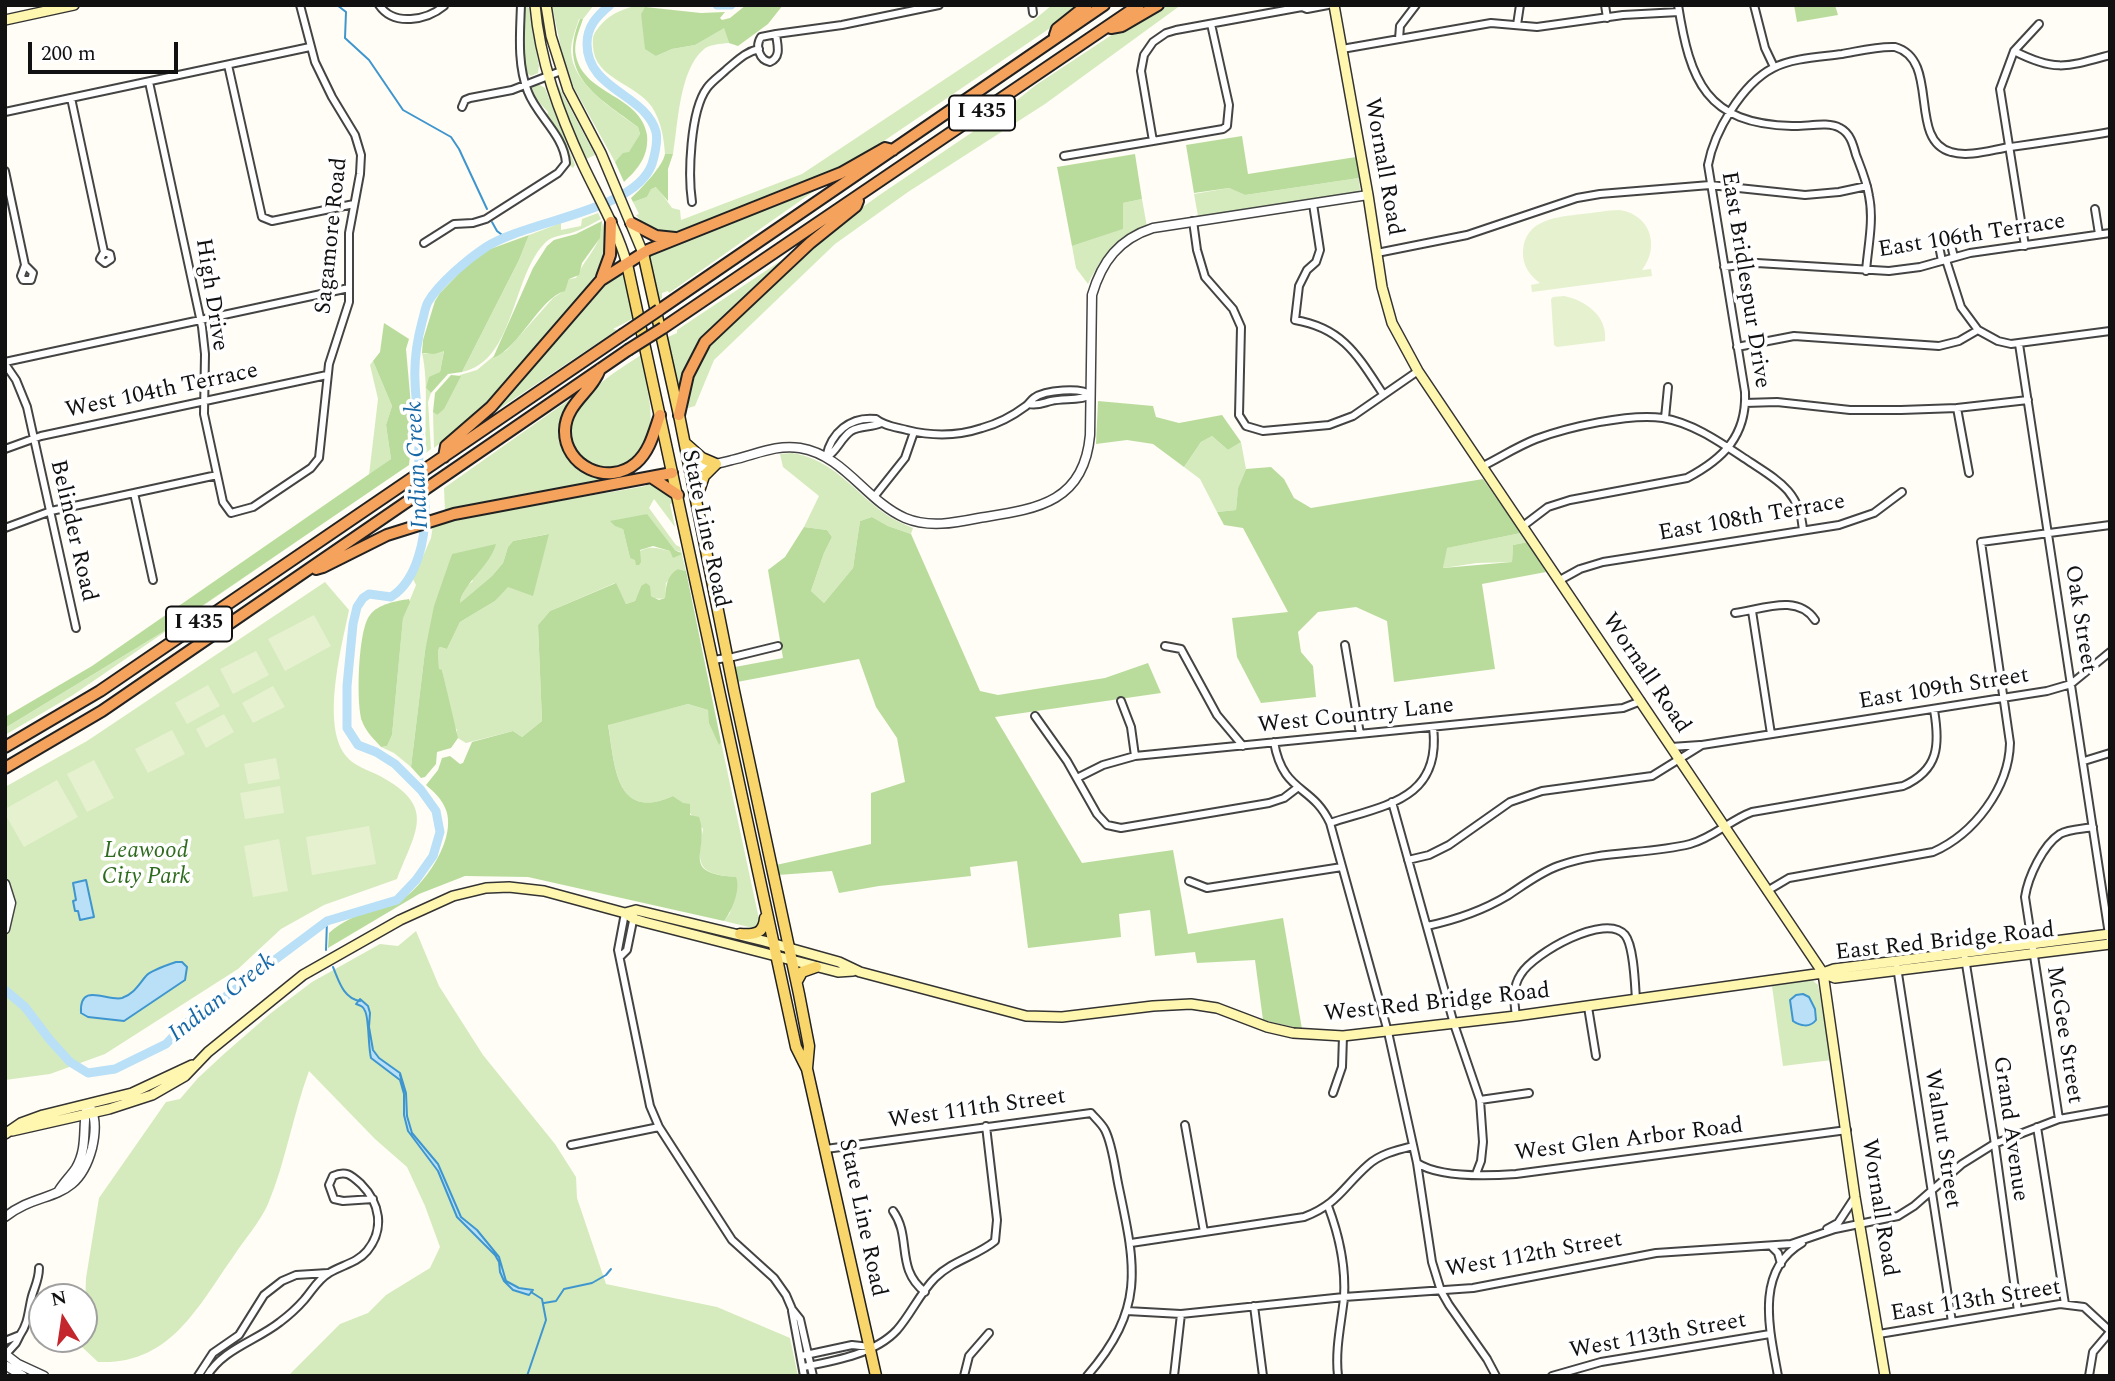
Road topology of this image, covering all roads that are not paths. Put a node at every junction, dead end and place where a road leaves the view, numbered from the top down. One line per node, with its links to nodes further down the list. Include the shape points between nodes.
1 (74, 5): 24 (main road)
2 (300, 5): 32 (street, Sagamore Road)
3 (379, 5): 18 (street, via 399,18 429,16)
4 (521, 5): 42 (street)
5 (535, 5): 40 (main road, State Line Road)
6 (546, 5): 39 (main road, State Line Road)
7 (1032, 5): 22 (street)
8 (1087, 5): 30 (highway, via 1056,29)
9 (1104, 5): 30 (highway, I 435)
10 (1139, 5): 28 (highway, I 435)
11 (1158, 5): 28 (highway, via 1122,26)
12 (1328, 5): 20 (street)
13 (1334, 5): 34 (main road, Wornall Road)
14 (1416, 5): 31 (street, via 1400,26)
15 (1520, 5): 27 (street)
16 (1605, 5): 23 (street)
17 (1754, 5): 38 (street)
18 (444, 6)
19 (939, 6): 29 (street)
20 (1303, 6): 25 (street)
21 (1678, 9): 23 (street); 46 (street, via 1694,75 1710,97)
22 (1033, 13)
23 (1607, 18): 27 (street, via 1537,27)
24 (5, 20)
25 (1211, 24): 48 (street, via 1171,31 1148,48 1142,71); 48 (street, via 1229,106 1227,126)
26 (2039, 24): 35 (street)
27 (1517, 25): 31 (street, via 1491,23)
28 (1104, 29): 56 (highway, I 435)
29 (776, 34): 33 (street, via 761,37); 33 (street, via 779,52 774,61 765,61)
30 (1055, 38): 50 (highway, I 435)
31 (1399, 39): 34 (street)
32 (310, 47): 37 (street); 58 (street, Sagamore Road, via 320,75 359,145 361,165)
33 (760, 49): 57 (street, via 744,54 702,96 691,140)
34 (1342, 49): 55 (main road, Wornall Road)
35 (2014, 51): 36 (street, via 2037,63 2061,66); 49 (street, via 2000,89)
36 (2110, 55)
37 (228, 65): 41 (street); 58 (street, via 262,217 272,221)
38 (1774, 67): 46 (street, East Bridlespur Drive, via 1749,87); 49 (street, East Bridlespur Drive, via 1888,46 1903,49 1914,58 1919,71 1930,133 1939,145 1961,153)
39 (561, 71): 40 (street); 61 (main road, State Line Road)
40 (547, 76): 42 (street); 63 (main road, State Line Road)
41 (149, 82): 43 (street); 80 (street, High Drive)
42 (525, 84): 44 (street, via 470,98); 67 (street, via 566,163 558,173 486,219 454,224)
43 (71, 98): 45 (street); 69 (street)
44 (462, 107)
45 (5, 112)
46 (1730, 113): 53 (street, East Bridlespur Drive, via 1711,147); 54 (street, via 1776,126 1841,128 1851,139)
47 (2110, 132): 49 (street)
48 (1153, 141): 51 (street)
49 (2008, 148): 68 (street)
50 (893, 149): 66 (highway, via 885,148 841,173); 105 (highway, I 435, bridge)
51 (1064, 156)
52 (5, 171): 75 (street)
53 (1710, 185): 54 (street, via 1805,195); 71 (street, via 1577,198 1466,235); 76 (street, East Bridlespur Drive)
54 (1867, 186): 77 (street, via 1871,214)
55 (1368, 195): 59 (street); 71 (main road, Wornall Road)
56 (860, 196): 86 (highway, I 435, bridge); 97 (highway, via 856,206 705,342 688,375)
57 (692, 202)
58 (354, 204): 79 (street, Sagamore Road)
59 (1313, 204): 62 (street); 90 (street, via 1320,250 1299,286 1295,320 1322,326 1340,337)
60 (2095, 209): 65 (street, East 106th Terrace)
61 (629, 218): 66 (highway, via 656,236); 70 (main road, State Line Road)
62 (1194, 221): 90 (street, via 1205,277 1233,309 1241,327 1239,415 1246,426 1263,431 1329,425 1353,416); 91 (street, via 1142,231 1122,243 1105,262 1092,295)
63 (611, 222): 74 (main road, State Line Road); 78 (highway, via 610,255)
64 (2110, 233): 65 (street, East 106th Terrace)
65 (2099, 234): 68 (street, East 106th Terrace)
66 (678, 239): 70 (highway)
67 (424, 243)
68 (2025, 246): 72 (street, East 106th Terrace)
69 (104, 252)
70 (643, 253): 74 (highway); 97 (main road, State Line Road)
71 (1377, 253): 87 (main road, Wornall Road, via 1392,323)
72 (1954, 257): 73 (street, East 106th Terrace); 73 (street, via 1949,237 1942,236 1938,241)
73 (1944, 260): 77 (street, East 106th Terrace); 81 (street, via 1961,307)
74 (627, 264): 78 (highway); 96 (main road, State Line Road)
75 (25, 265)
76 (1724, 267): 77 (street, East 106th Terrace, via 1757,263); 84 (street, East Bridlespur Drive)
77 (1866, 271)
78 (601, 280): 105 (highway, via 496,401 446,446)
79 (349, 288): 80 (street); 88 (street, Sagamore Road, via 348,307)
80 (200, 320): 85 (street); 93 (street, High Drive, via 205,354)
81 (1978, 330): 83 (street, via 1998,341); 84 (street, via 1939,346 1794,336)
82 (2110, 331): 83 (street)
83 (2019, 344): 92 (street, Oak Street)
84 (1737, 347): 94 (street, East Bridlespur Drive)
85 (5, 363): 100 (street, Belinder Road, via 23,396)
86 (600, 369): 96 (highway, via 566,420 567,445 580,464 607,474 631,467 648,447); 125 (highway, I 435)
87 (1418, 371): 90 (street); 107 (main road, Wornall Road)
88 (327, 375): 93 (street, West 104th Terrace); 119 (street, Sagamore Road, via 316,464 253,507)
89 (1668, 387): 98 (street)
90 (1383, 394)
91 (1091, 395): 99 (street, via 1029,404 982,429 949,434); 116 (street, via 1085,463 1071,485 1045,505 932,524 904,518)
92 (2028, 400): 95 (street); 124 (street, Oak Street)
93 (203, 401): 100 (street, West 104th Terrace); 111 (street, High Drive)
94 (1745, 403): 95 (street, via 1850,410); 102 (street, East Bridlespur Drive)
95 (1956, 408): 109 (street)
96 (660, 415): 110 (main road, State Line Road)
97 (679, 415): 101 (main road, State Line Road)
98 (1665, 418): 102 (street); 107 (street, via 1618,420 1552,435)
99 (914, 432): 104 (street, via 881,424 862,426 849,432); 116 (street, via 898,469)
100 (33, 438): 103 (street, West 104th Terrace); 118 (street, Belinder Road)
101 (685, 443): 106 (main road); 108 (main road, State Line Road)
102 (1728, 448): 121 (street, East Bridlespur Drive, via 1711,465 1681,480 1570,500 1548,507); 123 (street, via 1788,490 1799,509)
103 (5, 449)
104 (826, 457): 106 (street, via 783,447); 116 (street)
105 (442, 458): 150 (highway, I 435, via 100,691)
106 (716, 464): 108 (street); 117 (main road, via 704,476)
107 (1483, 466): 121 (main road, Wornall Road)
108 (691, 470): 110 (main road); 117 (main road, State Line Road)
109 (1969, 472)
110 (672, 473): 112 (highway); 115 (main road, State Line Road)
111 (217, 475): 113 (street); 119 (street, High Drive, via 223,502)
112 (651, 477): 115 (highway); 125 (highway, via 454,514 387,535)
113 (134, 492): 118 (street); 126 (street)
114 (1902, 492): 123 (street, East 108th Terrace, via 1863,518)
115 (678, 495): 137 (main road, State Line Road)
116 (874, 497)
117 (697, 501): 136 (main road, State Line Road)
118 (51, 511): 122 (street); 131 (street, Belinder Road)
119 (231, 513)
120 (2110, 525): 124 (street)
121 (1523, 526): 127 (main road, Wornall Road)
122 (5, 528)
123 (1802, 530): 127 (street, East 108th Terrace, via 1600,563)
124 (2048, 533): 138 (street, Oak Street); 139 (street, via 1981,542)
125 (306, 571): 156 (highway, I 435, via 102,711)
126 (153, 580)
127 (1559, 580): 141 (main road, Wornall Road)
128 (1752, 611): 129 (street); 130 (street, via 1791,605 1807,610); 146 (street)
129 (1735, 613)
130 (1815, 620)
131 (76, 628)
132 (1345, 645): 145 (street)
133 (778, 646): 136 (street)
134 (1166, 646): 149 (street, via 1181,649 1217,715)
135 (2110, 652): 138 (street, East 109th Street)
136 (728, 659): 137 (street); 175 (main road, State Line Road)
137 (713, 660): 168 (main road, State Line Road)
138 (2071, 684): 139 (street, East 109th Street); 155 (street, Oak Street)
139 (2004, 699): 142 (street, East 109th Street); 167 (street, via 2010,743 2006,771 1965,832 1933,852 1789,878)
140 (1121, 701): 153 (street)
141 (1641, 701): 144 (street, West Country Lane, via 1623,708); 151 (main road, Wornall Road)
142 (1934, 710): 146 (street, East 109th Street); 161 (street, via 1935,753 1928,769 1912,782 1752,812)
143 (1035, 716): 157 (street)
144 (1433, 727): 145 (street, West Country Lane); 159 (street, via 1434,752 1427,776)
145 (1360, 734): 147 (street, West Country Lane)
146 (1771, 734): 148 (street, East 109th Street)
147 (1274, 742): 149 (street, West Country Lane); 158 (street, via 1281,768)
148 (1702, 745): 151 (street, East 109th Street); 154 (street)
149 (1243, 746): 153 (street, West Country Lane)
150 (5, 747)
151 (1671, 747): 154 (main road, Wornall Road)
152 (2110, 753): 155 (street)
153 (1135, 756): 157 (street, West Country Lane)
154 (1679, 760): 161 (main road, Wornall Road); 163 (street, via 1642,779 1542,791 1510,802 1449,845)
155 (2084, 761): 162 (street, Oak Street)
156 (5, 768)
157 (1077, 778): 158 (street, via 1097,814 1107,825 1121,828 1269,803)
158 (1297, 788): 160 (street, via 1319,805)
159 (1392, 802): 160 (street); 163 (street)
160 (1330, 823): 164 (street)
161 (1725, 826): 167 (main road, Wornall Road); 170 (street, via 1693,844 1572,861 1474,912)
162 (2093, 827): 173 (street, Oak Street); 176 (street, McGee Street, via 2059,835 2028,880 2025,897)
163 (1408, 860): 170 (street)
164 (1342, 867): 165 (street, via 1207,888); 189 (street)
165 (1189, 881)
166 (6, 890): 171 (street, via 11,903)
167 (1768, 891): 183 (main road, Wornall Road)
168 (766, 911): 172 (main road, via 761,931); 174 (main road, State Line Road)
169 (631, 914): 172 (main road, West Red Bridge Road); 177 (main road, West Red Bridge Road); 192 (main road, via 544,891 509,887 453,896 303,975); 203 (street, via 618,950 650,1106)
170 (1427, 926): 188 (street)
171 (5, 929)
172 (740, 934): 174 (main road, West Red Bridge Road)
173 (2110, 938): 176 (main road, East Red Bridge Road)
174 (773, 943): 175 (main road, West Red Bridge Road); 177 (main road, State Line Road)
175 (789, 948): 179 (main road, State Line Road); 182 (main road, West Red Bridge Road)
176 (2032, 949): 178 (main road, East Red Bridge Road); 200 (street, McGee Street)
177 (775, 957): 179 (main road, West Red Bridge Road); 193 (main road, State Line Road, via 796,1047)
178 (1964, 957): 180 (main road, East Red Bridge Road); 208 (street, Grand Avenue)
179 (792, 961): 181 (main road, West Red Bridge Road); 184 (main road, State Line Road)
180 (1896, 966): 183 (main road, East Red Bridge Road); 213 (street, Walnut Street)
181 (816, 967): 182 (main road, West Red Bridge Road); 184 (main road, via 802,972)
182 (855, 971): 190 (main road, West Red Bridge Road, via 1026,1016 1062,1017 1191,1004 1293,1033)
183 (1823, 973): 185 (main road, West Red Bridge Road); 205 (main road, Wornall Road)
184 (796, 982): 193 (main road, State Line Road, via 809,1046)
185 (1636, 1000): 186 (main road, West Red Bridge Road); 187 (street, via 1630,945 1622,933 1606,928 1542,952 1515,986)
186 (1588, 1007): 187 (main road, West Red Bridge Road); 191 (street)
187 (1516, 1016): 188 (main road, West Red Bridge Road)
188 (1454, 1024): 189 (main road, West Red Bridge Road); 196 (street)
189 (1388, 1032): 190 (main road, West Red Bridge Road); 209 (street)
190 (1343, 1036): 194 (street, via 1342,1067)
191 (1596, 1056)
192 (193, 1065): 197 (main road, via 138,1091); 199 (main road, via 185,1076 152,1095)
193 (807, 1069): 210 (main road, State Line Road)
194 (1333, 1093)
195 (1529, 1093): 196 (street)
196 (1480, 1100): 212 (street, via 1483,1142)
197 (87, 1104): 199 (street); 206 (main road, via 32,1119)
198 (2110, 1110): 200 (street, West 112th Street)
199 (89, 1114): 206 (main road); 218 (street, via 82,1154 58,1192)
200 (2059, 1119): 204 (street, West 112th Street)
201 (1185, 1125): 220 (street)
202 (986, 1126): 210 (street, West 111th Street); 222 (street, West 111th Street, via 1091,1112 1105,1130); 228 (street, via 997,1239 952,1265)
203 (659, 1127): 207 (street); 246 (street, via 732,1240 786,1295)
204 (2037, 1127): 208 (street, West 112th Street); 230 (street, McGee Street)
205 (1847, 1130): 212 (street, West Glen Arbor Road, via 1539,1172); 214 (main road, Wornall Road)
206 (8, 1132)
207 (571, 1144)
208 (1994, 1144): 213 (street, West 112th Street); 233 (street, Grand Avenue)
209 (1413, 1146): 211 (street); 216 (street, via 1367,1165)
210 (826, 1149): 243 (main road, State Line Road)
211 (1417, 1163): 212 (street, West Glen Arbor Road, via 1441,1172); 227 (street, via 1432,1262)
212 (1476, 1174)
213 (1931, 1191): 219 (street, West 112th Street, via 1898,1216); 235 (street, Walnut Street)
214 (1856, 1197): 219 (main road, Wornall Road); 221 (street, via 1838,1223)
215 (373, 1199): 215 (street, via 350,1174 330,1180 331,1195 339,1201); 226 (street, via 379,1224 369,1248 357,1260)
216 (1328, 1206): 220 (street, via 1304,1217); 229 (street, via 1341,1250)
217 (892, 1211): 228 (street, via 900,1222 910,1276)
218 (5, 1217)
219 (1860, 1225): 221 (street, West 112th Street); 238 (main road, Wornall Road)
220 (1204, 1232): 222 (street)
221 (1811, 1238): 223 (street, West 112th Street); 224 (street)
222 (1131, 1243): 232 (street)
223 (1771, 1246): 224 (street); 227 (street, West 112th Street, via 1656,1253 1507,1284)
224 (1781, 1264): 240 (street, via 1769,1289)
225 (39, 1268): 239 (street, via 28,1322)
226 (328, 1273): 242 (street, via 296,1275 282,1281 264,1295); 244 (street, via 281,1321)
227 (1441, 1291): 229 (street, West 112th Street); 262 (street)
228 (925, 1292): 243 (street, via 896,1331)
229 (1344, 1297): 231 (street, West 112th Street); 261 (street, via 1336,1346)
230 (2065, 1304): 233 (street, East 113th Street); 236 (street, East 113th Street, via 2084,1307)
231 (1254, 1306): 234 (street, West 112th Street); 260 (street)
232 (1128, 1311): 234 (street, West 112th Street); 258 (street, via 1108,1350)
233 (2018, 1311): 235 (street, East 113th Street)
234 (1181, 1314): 259 (street)
235 (1952, 1322): 238 (street, East 113th Street)
236 (2110, 1331): 266 (street, via 2093,1352)
237 (989, 1333): 257 (street, via 969,1356)
238 (1879, 1334): 265 (main road, Wornall Road)
239 (20, 1335): 241 (street); 245 (street)
240 (1770, 1335): 263 (street, West 113th Street, via 1601,1362); 264 (street)
241 (5, 1341)
242 (231, 1342): 244 (street); 252 (street, via 213,1353)
243 (870, 1347): 246 (street, via 852,1345); 248 (street, via 857,1355); 256 (main road, State Line Road)
244 (235, 1350): 253 (street, via 223,1356)
245 (5, 1355): 251 (street)
246 (804, 1355): 248 (street); 249 (street)
247 (5, 1365): 250 (street)
248 (811, 1365): 249 (street); 255 (street)
249 (803, 1367): 254 (street)
250 (23, 1376)
251 (44, 1376)
252 (198, 1376)
253 (206, 1376)
254 (804, 1376)
255 (813, 1376)
256 (876, 1376)
257 (964, 1376)
258 (1087, 1376)
259 (1174, 1376)
260 (1264, 1376)
261 (1338, 1376)
262 (1496, 1376)
263 (1552, 1376)
264 (1778, 1376)
265 (1885, 1376)
266 (2088, 1376)

